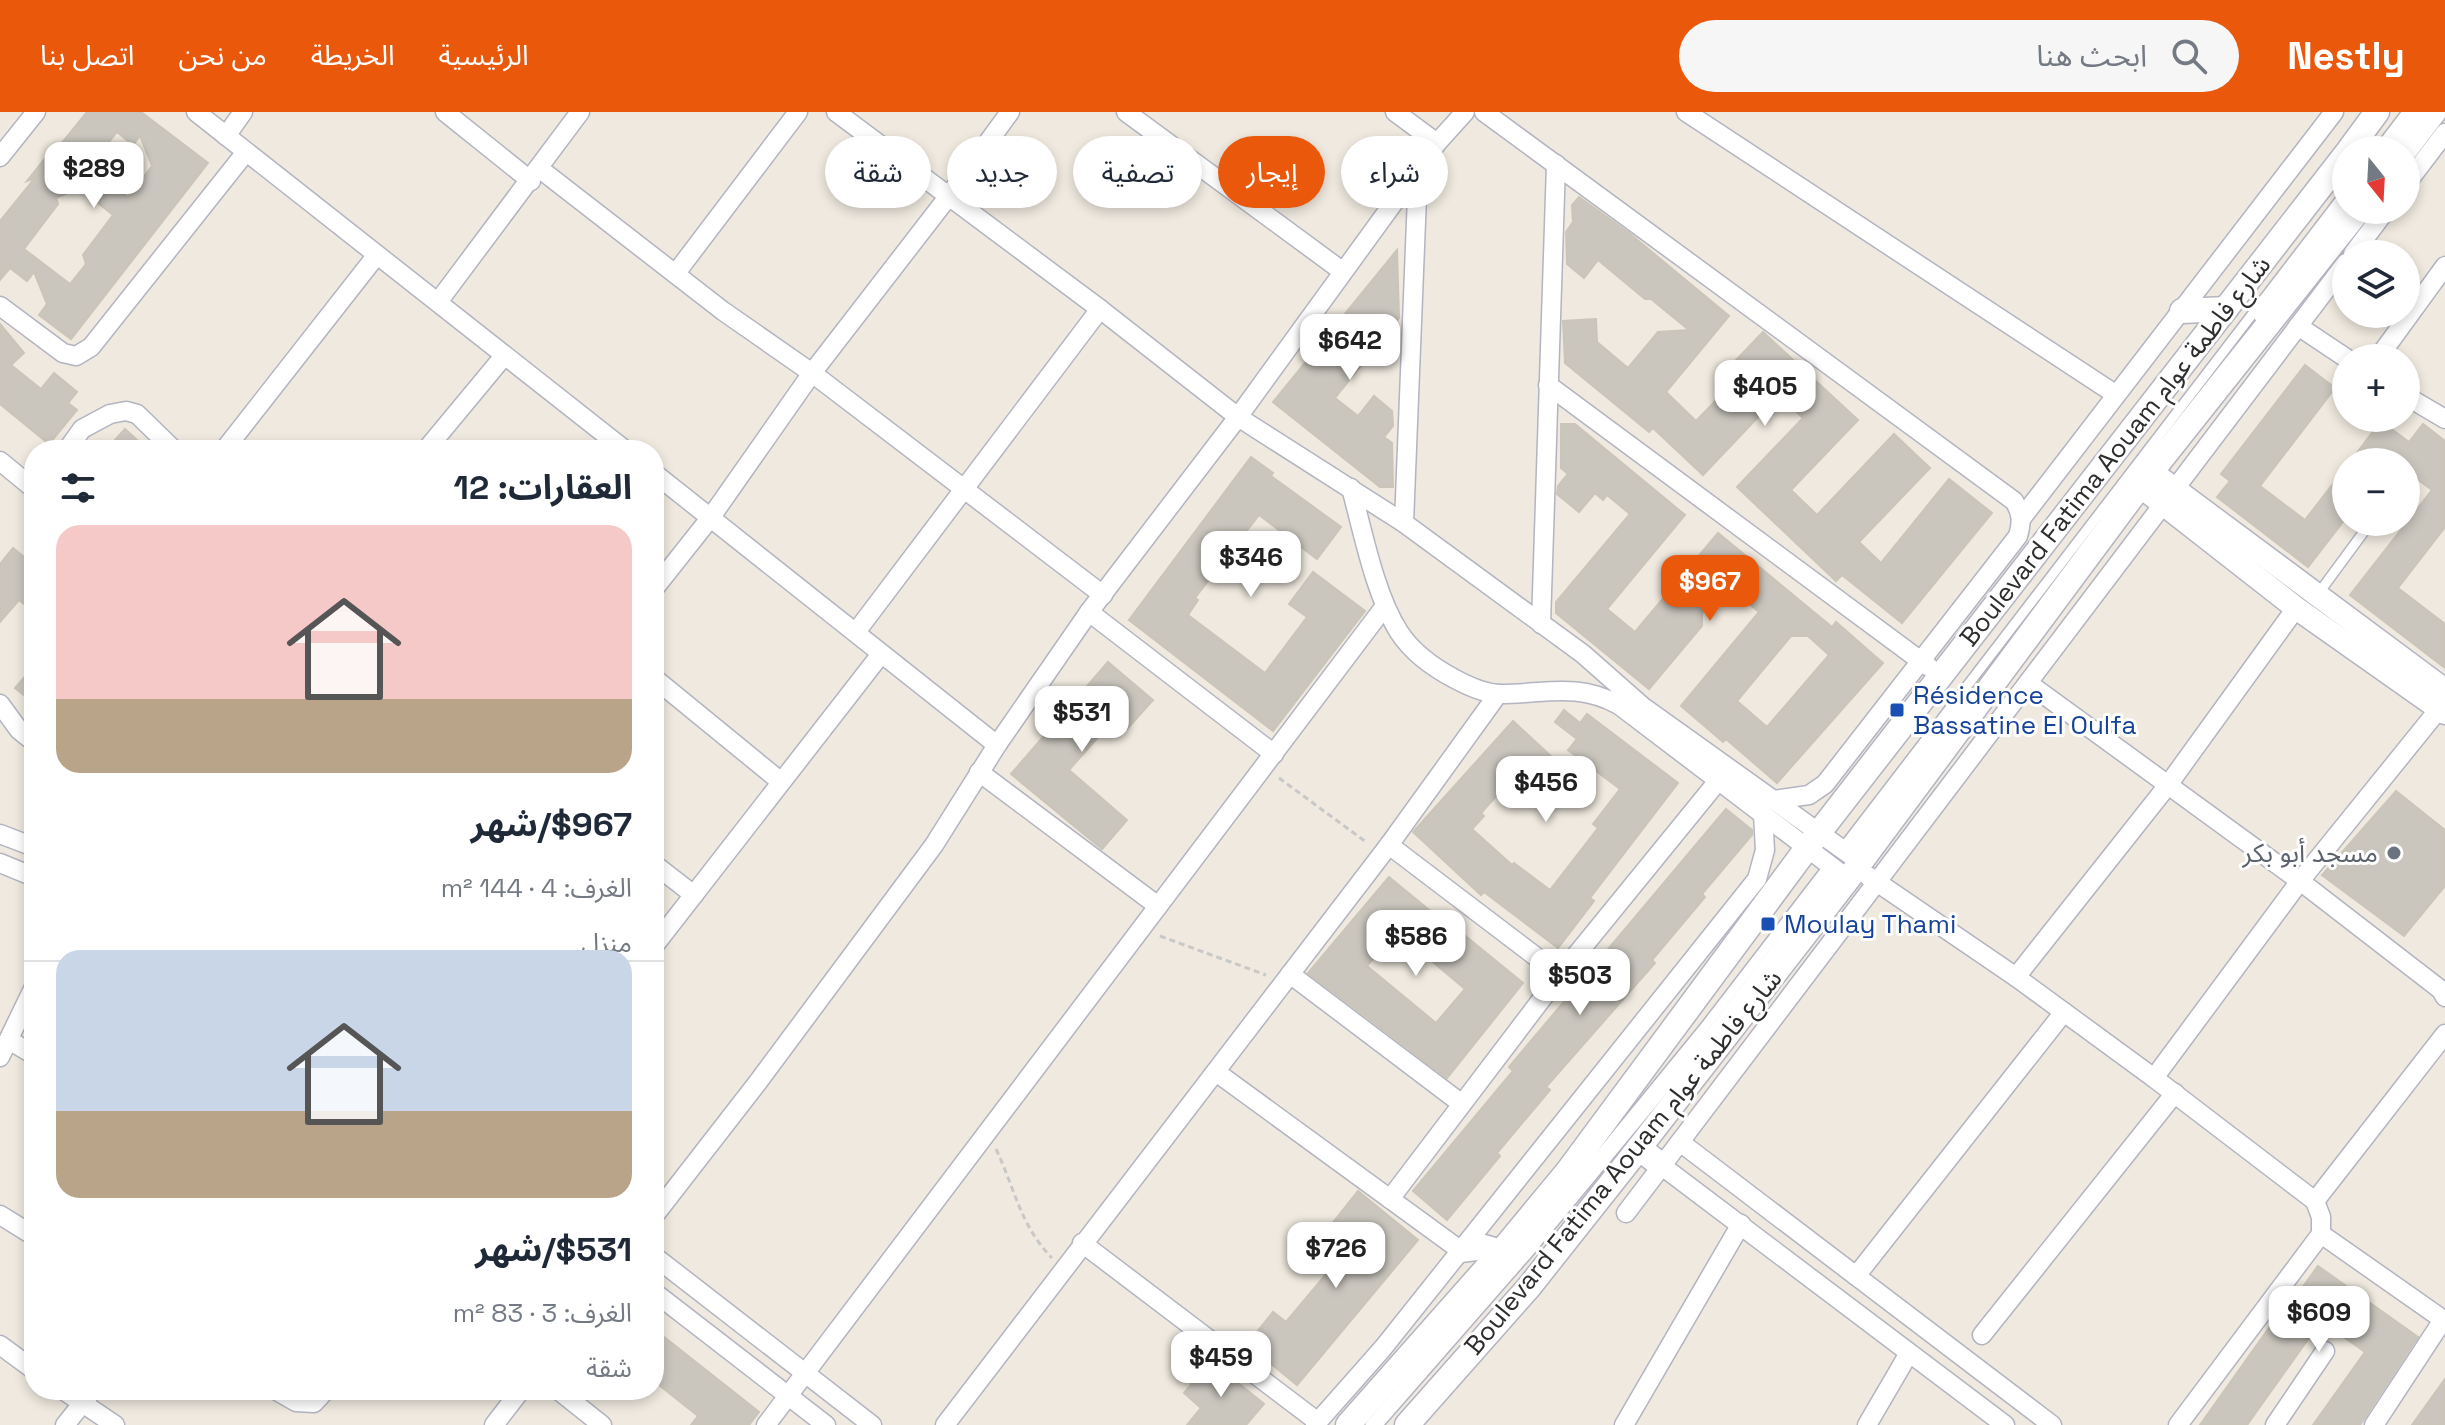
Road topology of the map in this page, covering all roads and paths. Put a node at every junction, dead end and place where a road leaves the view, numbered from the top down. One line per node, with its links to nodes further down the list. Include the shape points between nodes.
1 (36, 112): 29 (street)
2 (196, 112): 20 (street)
3 (243, 112): 20 (street)
4 (445, 112): 33 (street)
5 (580, 112): 33 (street)
6 (798, 112): 45 (street)
7 (836, 112): 34 (street)
8 (1010, 112): 21 (street)
9 (1126, 112): 44 (street)
10 (1395, 112): 22 (street)
11 (1465, 112): 23 (street)
12 (1484, 112): 30 (street)
13 (2334, 112): 51 (street)
14 (2377, 112): 24 (main road, Boulevard Fatima Aouam شارع فاطمة عوام)
15 (2407, 112): 25 (lane)
16 (2415, 112): 26 (lane)
17 (2434, 112): 27 (main road)
18 (1693, 114): 58 (street)
19 (2445, 133): 31 (street)
20 (226, 136): 28 (street)
21 (992, 136)
22 (1428, 136)
23 (1443, 136)
24 (2360, 136)
25 (2389, 136)
26 (2397, 136)
27 (2416, 136)
28 (246, 152): 42 (street); 48 (street, via 91,347 76,356 63,353)
29 (0, 157)
30 (1556, 164): 57 (street); 75 (street, via 2014,501)
31 (2420, 166)
32 (2332, 173): 50 (main road, Boulevard Fatima Aouam شارع فاطمة عوام)
33 (535, 175): 45 (street); 47 (street)
34 (947, 196)
35 (947, 198): 56 (street)
36 (963, 208): 49 (street)
37 (1390, 208): 44 (street)
38 (1417, 208): 76 (street)
39 (2332, 211): 107 (lane)
40 (2332, 222): 107 (lane)
41 (2348, 224): 68 (main road, Boulevard Fatima Aouam شارع فاطمة عوام)
42 (376, 256): 47 (street); 64 (street)
43 (2445, 266): 53 (street)
44 (1342, 271): 60 (street)
45 (676, 273): 56 (street)
46 (2332, 281): 52 (street)
47 (438, 302): 55 (street)
48 (0, 306)
49 (1100, 309): 60 (street); 72 (street)
50 (2226, 309): 51 (main road); 88 (main road, Boulevard Fatima Aouam شارع فاطمة عوام)
51 (2182, 311): 58 (street)
52 (2298, 326): 54 (street); 73 (street)
53 (2388, 344)
54 (2332, 349)
55 (504, 356): 65 (street); 66 (street)
56 (812, 373): 72 (street); 74 (street)
57 (1548, 385): 84 (street); 87 (street)
58 (2115, 394): 75 (street)
59 (2420, 404): 61 (street)
60 (1238, 417): 71 (street); 79 (street)
61 (2445, 419)
62 (74, 440): 63 (street, via 82,429 126,411 137,414)
63 (164, 440)
64 (233, 440)
65 (434, 440)
66 (612, 440)
67 (0, 461): 69 (street)
68 (2146, 479): 73 (street); 107 (main road, Boulevard Fatima Aouam شارع فاطمة عوام)
69 (24, 481)
70 (664, 481): 74 (street)
71 (1351, 488): 76 (street); 81 (street)
72 (965, 490): 79 (street); 85 (street)
73 (2169, 497): 80 (street); 82 (street); 89 (street)
74 (711, 517): 78 (street); 85 (street)
75 (2021, 519): 87 (street, via 2018,536)
76 (1404, 523): 84 (street)
77 (2361, 536): 80 (lane)
78 (664, 576)
79 (1103, 595): 83 (street)
80 (2317, 596): 93 (street)
81 (1385, 606): 91 (street, via 1400,634 1437,669); 96 (street)
82 (2296, 608): 93 (street); 100 (street)
83 (1089, 612): 95 (street); 96 (street)
84 (1541, 624): 101 (street)
85 (856, 632): 86 (street)
86 (881, 654): 95 (street); 98 (street)
87 (1920, 660): 88 (street); 101 (street, via 1825,784 1809,795)
88 (1941, 676): 103 (main road, Boulevard Fatima Aouam شارع فاطمة عوام)
89 (2028, 683): 100 (street); 111 (street)
90 (664, 686): 98 (street)
91 (1498, 694): 99 (street, via 1588,691 1619,705); 105 (street)
92 (0, 704): 94 (street)
93 (2443, 704): 110 (street)
94 (24, 734)
95 (997, 745): 97 (street)
96 (1269, 760): 105 (path); 113 (street)
97 (979, 772): 113 (street); 136 (street, via 934,845)
98 (780, 781): 112 (street)
99 (1718, 781): 101 (street); 116 (street)
100 (2168, 785): 110 (street); 117 (street)
101 (1768, 807): 103 (street); 143 (street, via 1757,879)
102 (0, 834): 104 (street)
103 (1813, 840): 107 (street); 144 (main road, Boulevard Fatima Aouam شارع فاطمة عوام, via 1568,1171)
104 (24, 843)
105 (1385, 850): 116 (street); 118 (street)
106 (0, 863): 109 (street)
107 (1846, 864): 111 (street); 132 (main road, Boulevard Fatima Aouam شارع فاطمة عوام); 174 (lane); 175 (lane, via 1530,1251)
108 (664, 872): 112 (street)
109 (24, 873)
110 (2300, 881): 119 (street); 127 (street)
111 (1877, 882): 117 (street); 131 (street)
112 (694, 895): 115 (street)
113 (1158, 906): 114 (street)
114 (1141, 929): 118 (path); 130 (street)
115 (664, 933)
116 (1560, 975): 129 (street)
117 (2016, 977): 121 (street)
118 (1287, 978): 126 (street); 129 (street)
119 (2445, 997)
120 (24, 1008): 123 (street)
121 (2064, 1012): 127 (street); 147 (street)
122 (2445, 1034): 135 (street)
123 (9, 1040): 124 (street); 125 (street)
124 (24, 1049)
125 (0, 1057)
126 (1216, 1072): 134 (street); 142 (street)
127 (2154, 1078): 128 (street)
128 (2175, 1093): 135 (street); 150 (street)
129 (1462, 1104): 134 (street)
130 (988, 1130): 146 (path, via 1026,1224); 155 (street)
131 (1680, 1142): 133 (street); 147 (street)
132 (1639, 1148): 133 (main road); 176 (main road, Boulevard Fatima Aouam شارع فاطمة عوام, via 1529,1287)
133 (1662, 1166): 137 (street); 139 (street)
134 (1390, 1199): 143 (street)
135 (2315, 1201): 141 (street)
136 (664, 1203)
137 (1626, 1213)
138 (0, 1215): 140 (street)
139 (1741, 1224): 153 (street); 177 (street)
140 (24, 1230)
141 (2321, 1234): 149 (street); 181 (street)
142 (1082, 1243): 146 (street); 165 (street)
143 (1460, 1250): 144 (main road, via 1484,1247); 165 (street)
144 (1501, 1252): 173 (main road, Boulevard Fatima Aouam شارع فاطمة عوام)
145 (664, 1264): 155 (street)
146 (1063, 1269): 172 (street)
147 (1856, 1276): 180 (street)
148 (664, 1300): 156 (street)
149 (2444, 1321): 183 (street)
150 (1982, 1335)
151 (0, 1345): 154 (street)
152 (2325, 1351): 182 (street)
153 (1909, 1353): 163 (street); 178 (street)
154 (24, 1363)
155 (805, 1371): 156 (street); 171 (street)
156 (788, 1395): 169 (street); 170 (street)
157 (86, 1400): 166 (street)
158 (90, 1400): 164 (street)
159 (292, 1400): 160 (street)
160 (317, 1400)
161 (513, 1400): 167 (street)
162 (571, 1400): 168 (street)
163 (1984, 1419): 179 (street)
164 (106, 1422)
165 (1316, 1424)
166 (65, 1425)
167 (494, 1425)
168 (602, 1425)
169 (766, 1425)
170 (826, 1425)
171 (872, 1425)
172 (945, 1425)
173 (1348, 1425)
174 (1370, 1425)
175 (1378, 1425)
176 (1407, 1425)
177 (1624, 1425)
178 (1867, 1425)
179 (2005, 1425)
180 (2052, 1425)
181 (2178, 1425)
182 (2275, 1425)
183 (2374, 1425)

